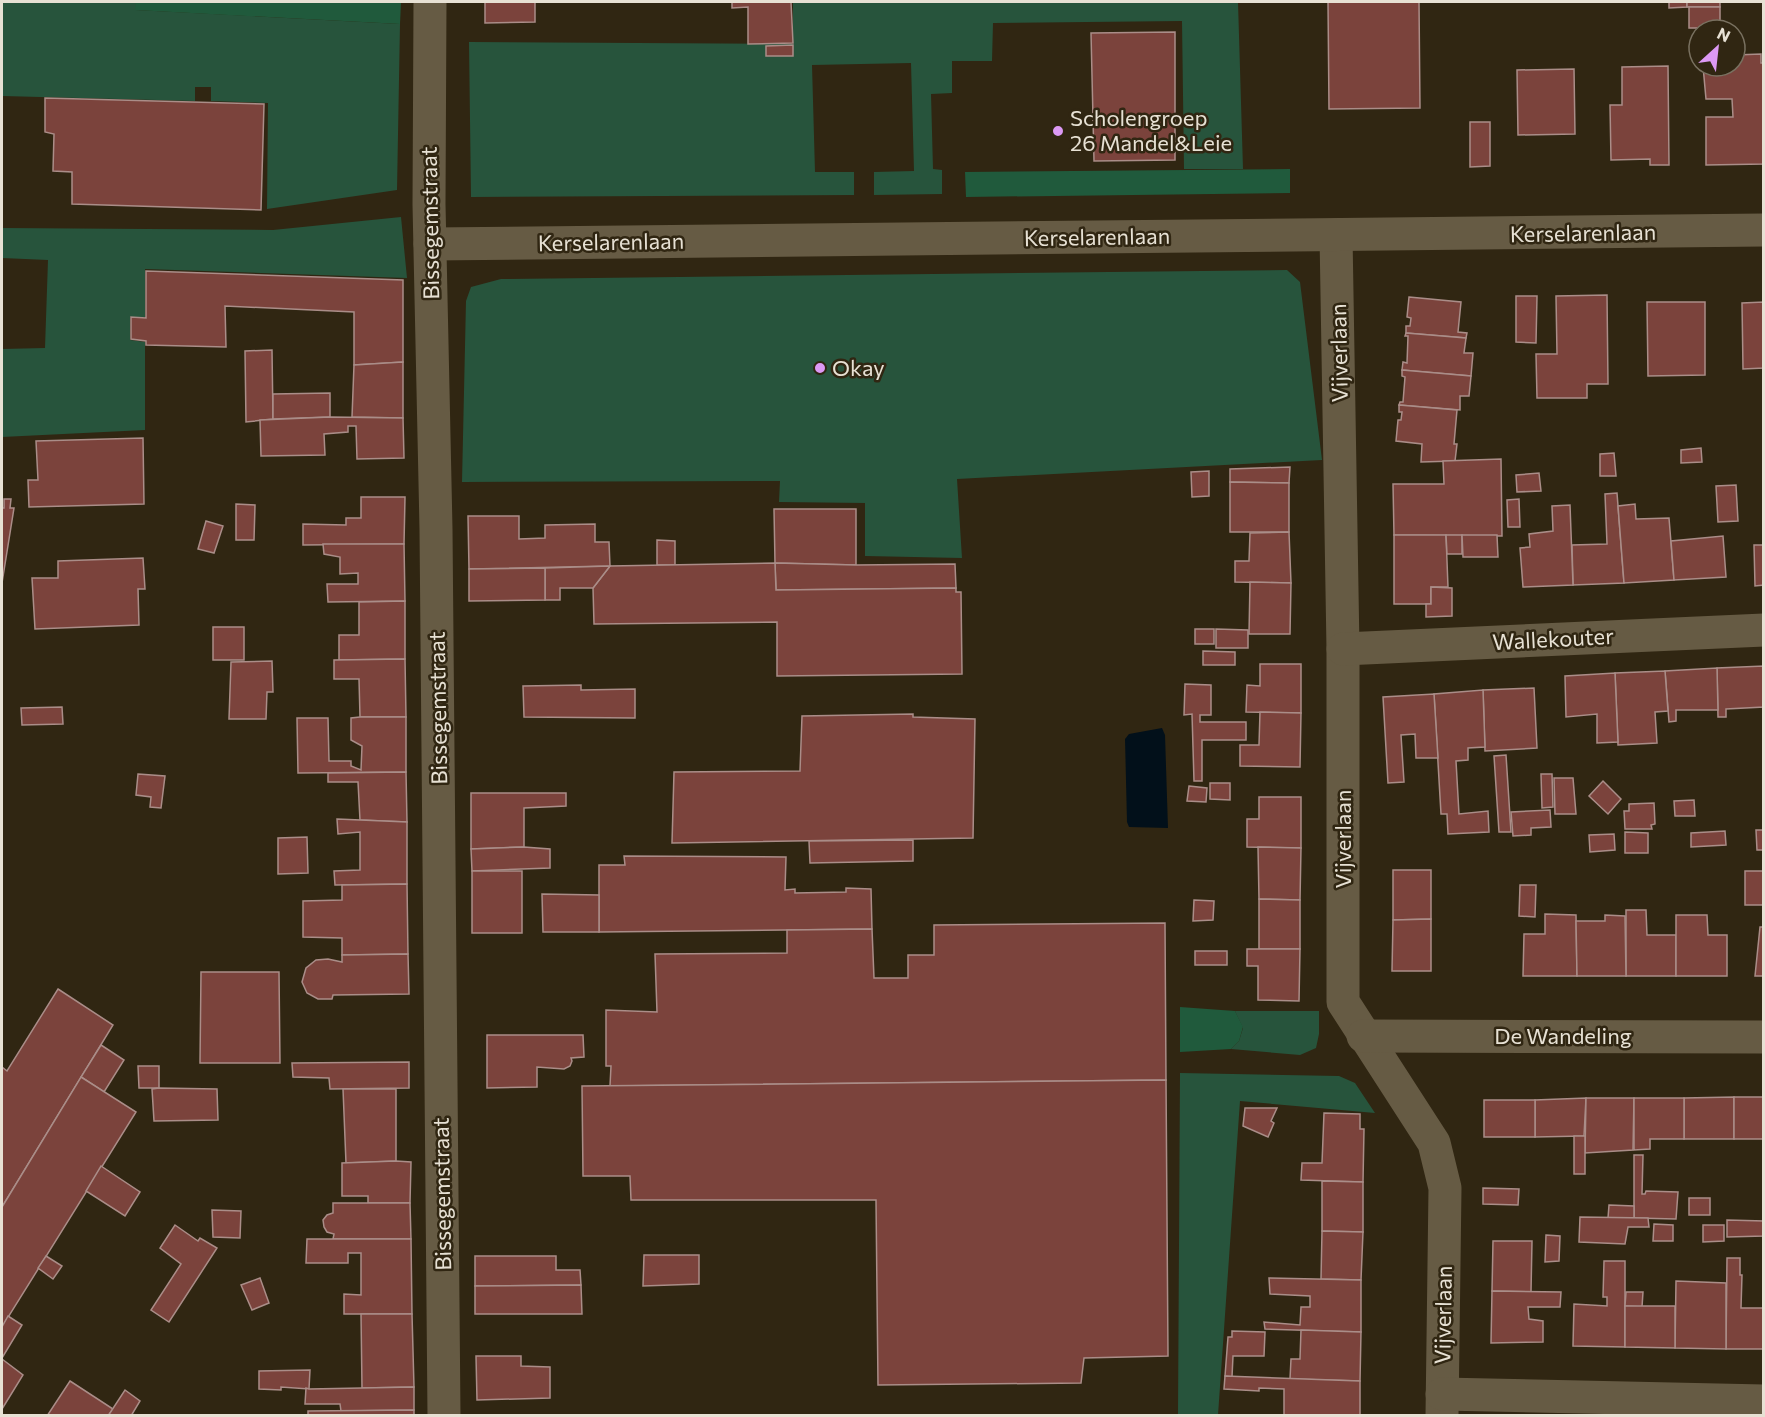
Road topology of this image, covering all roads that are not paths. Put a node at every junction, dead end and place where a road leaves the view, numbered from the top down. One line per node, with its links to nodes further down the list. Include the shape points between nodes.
1 (430, 2): 4 (street, Bissegemstraat)
2 (1764, 230): 3 (street, Kerselarenlaan)
3 (1336, 235): 4 (street, Kerselarenlaan); 6 (street, Vijverlaan)
4 (430, 244): 11 (street, Bissegemstraat)
5 (1764, 630): 6 (street, Wallekouter)
6 (1343, 649): 7 (street, Vijverlaan, via 1343,1002)
7 (1363, 1036): 8 (street, De Wandeling); 10 (street, Vijverlaan, via 1434,1143 1444,1188)
8 (1764, 1037)
9 (1764, 1401): 10 (street)
10 (1442, 1405)
11 (444, 1416)

